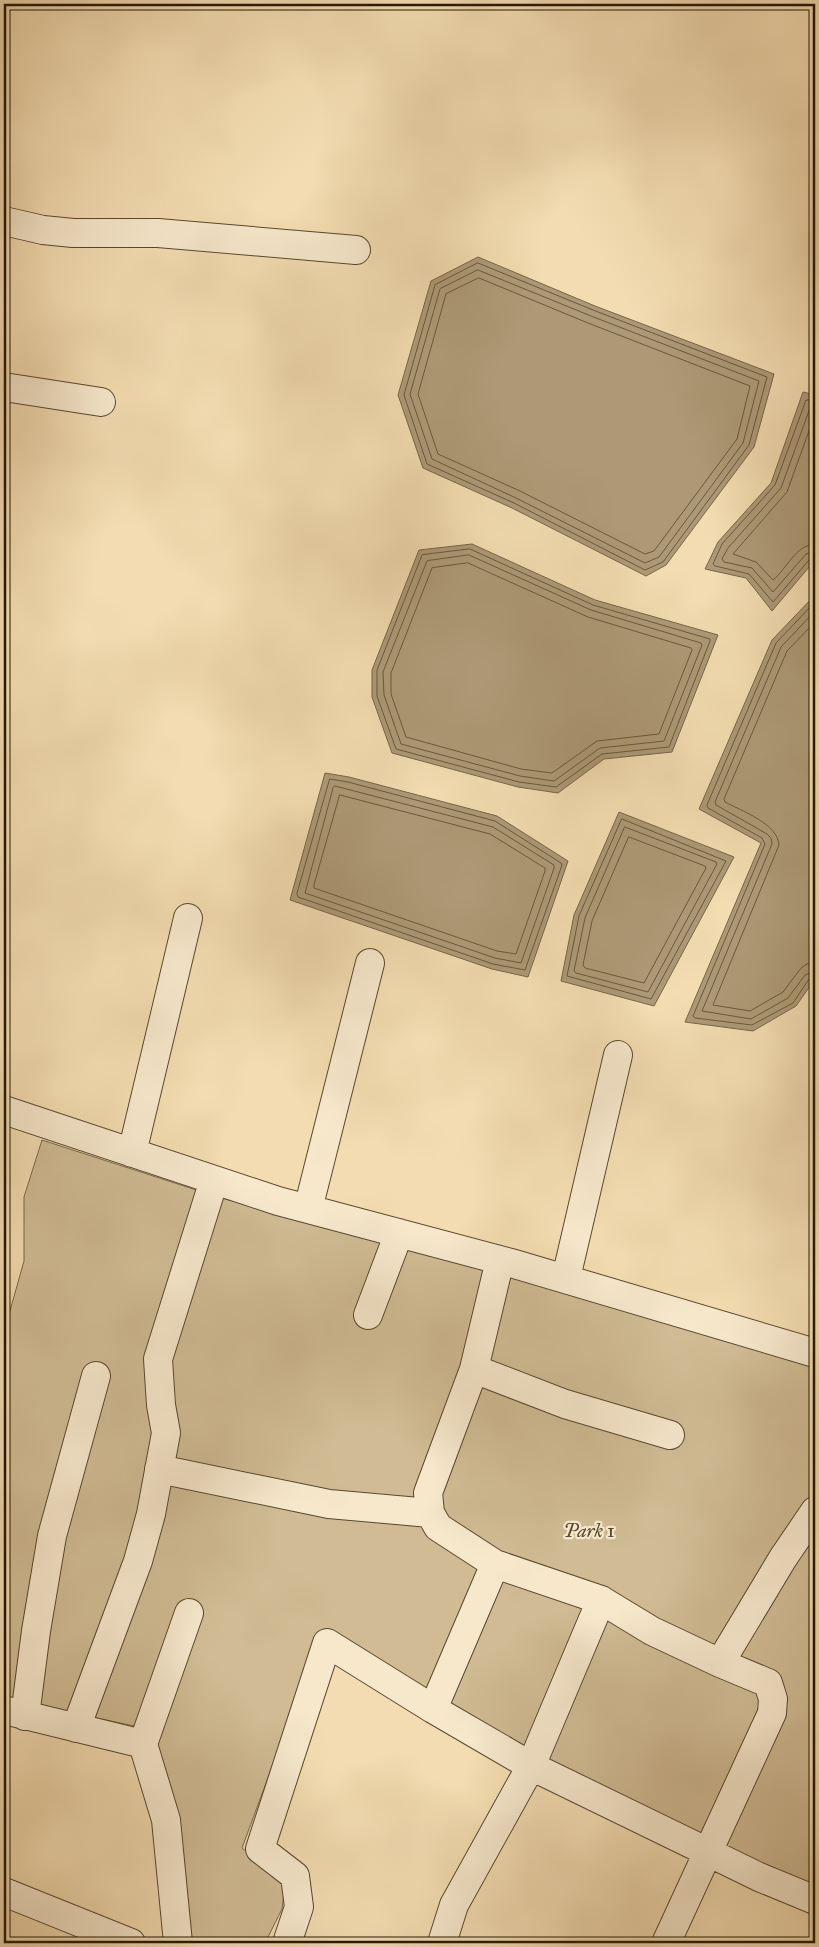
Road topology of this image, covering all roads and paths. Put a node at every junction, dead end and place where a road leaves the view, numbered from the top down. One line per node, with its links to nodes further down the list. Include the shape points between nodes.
1 (4, 221): 2 (street, via 73,233 158,233)
2 (356, 250)
3 (4, 387): 4 (street)
4 (101, 402)
5 (188, 918): 9 (street)
6 (370, 963): 11 (street)
7 (618, 1055): 14 (street)
8 (4, 1110): 9 (street)
9 (132, 1153): 10 (street)
10 (214, 1180): 11 (street); 20 (street, via 158,1359 166,1433)
11 (308, 1209): 12 (street)
12 (399, 1233): 13 (street); 15 (street)
13 (500, 1260): 14 (street); 17 (street)
14 (566, 1278): 16 (street)
15 (368, 1315)
16 (815, 1353)
17 (474, 1370): 19 (street, via 565,1404); 22 (street, via 428,1493)
18 (96, 1376): 28 (street, via 52,1536 36,1631)
19 (670, 1434)
20 (159, 1469): 22 (street, via 329,1504); 29 (street, via 138,1561)
21 (815, 1511): 26 (street)
22 (430, 1513): 23 (street, via 438,1527)
23 (494, 1564): 24 (street); 27 (street)
24 (601, 1600): 26 (street, via 652,1631); 31 (street)
25 (189, 1613): 30 (street)
26 (720, 1663): 32 (street, via 768,1683 773,1699 772,1713)
27 (433, 1709): 31 (street); 37 (street, via 327,1643 260,1850 295,1876 299,1907)
28 (14, 1713): 29 (street)
29 (76, 1728): 30 (street)
30 (143, 1744): 36 (street, via 166,1820)
31 (531, 1766): 32 (street); 38 (street, via 454,1905)
32 (707, 1852): 34 (street); 39 (street)
33 (4, 1892): 35 (street)
34 (815, 1900)
35 (131, 1943)
36 (178, 1943)
37 (287, 1943)
38 (442, 1943)
39 (666, 1943)

